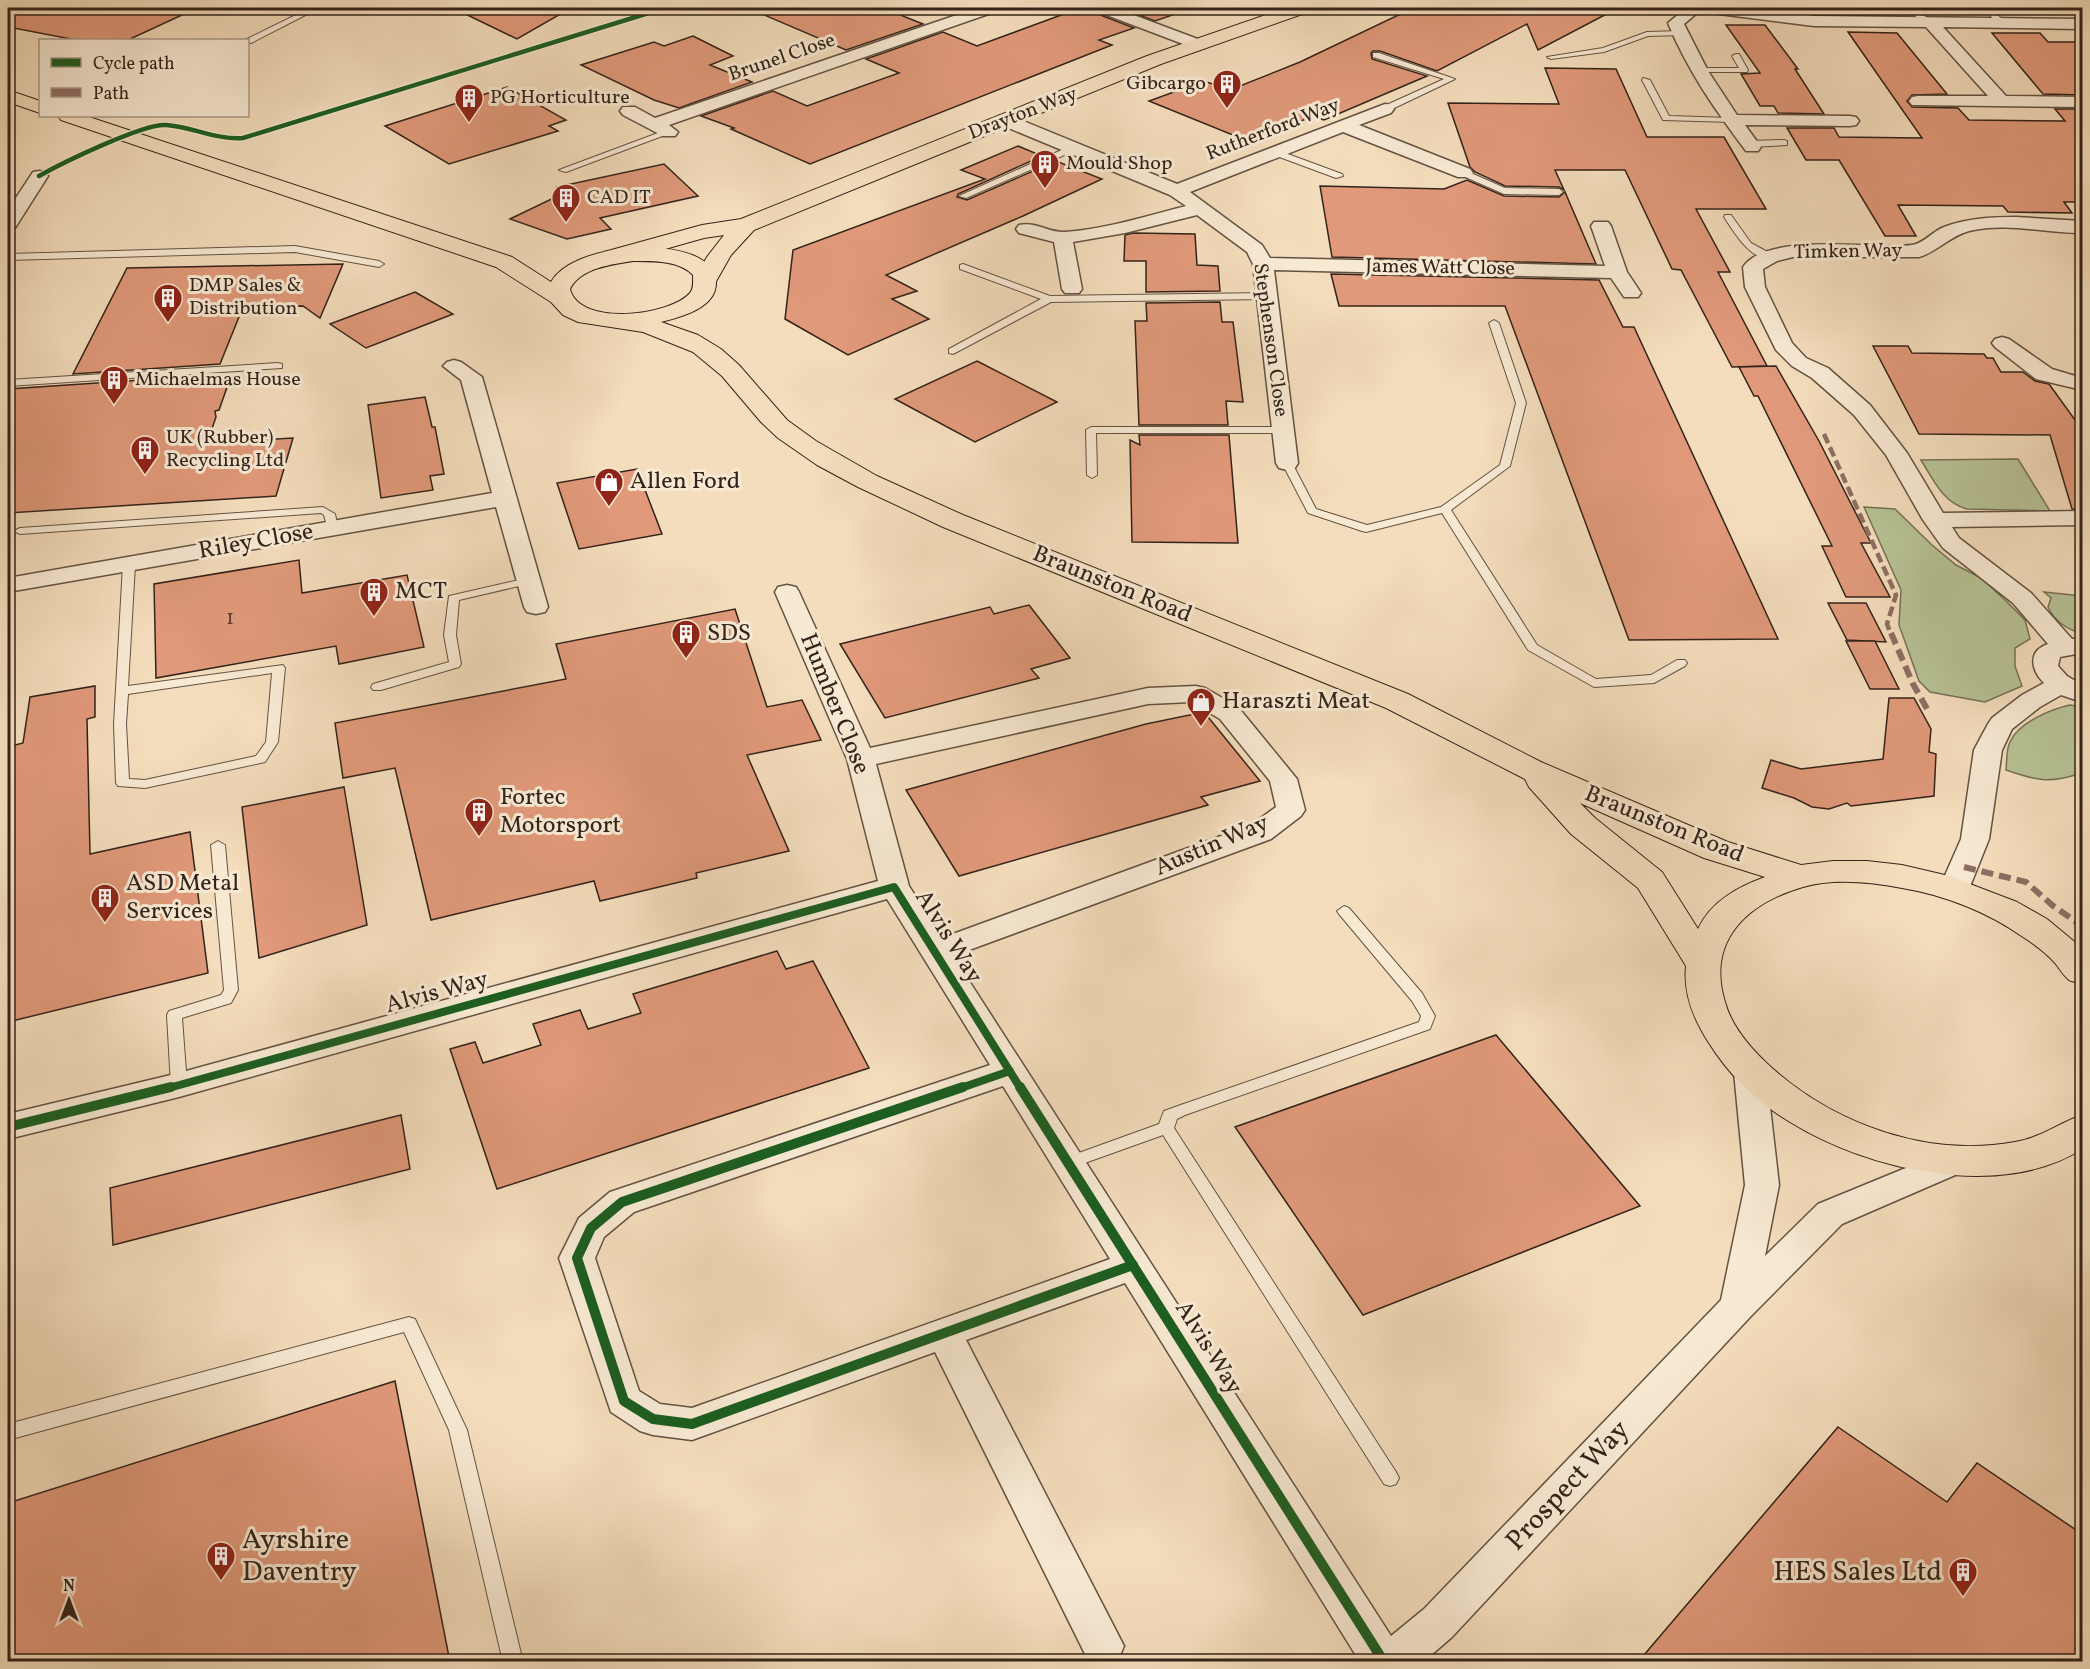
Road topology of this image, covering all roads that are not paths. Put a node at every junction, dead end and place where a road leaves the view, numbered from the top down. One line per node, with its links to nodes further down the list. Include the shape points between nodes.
1 (315, 8): 15 (lane)
2 (991, 8): 34 (street, Brunel Close)
3 (1102, 8): 16 (street)
4 (1302, 8): 16 (main road, Drayton Way)
5 (1695, 8): 14 (street, via 1676,23)
6 (1711, 8): 10 (street)
7 (1795, 8): 10 (lane)
8 (1908, 8): 11 (lane)
9 (1985, 8): 12 (lane)
10 (1814, 21): 11 (street)
11 (1931, 23): 12 (street); 24 (street)
12 (2004, 24): 13 (street)
13 (2082, 24)
14 (1680, 33): 19 (lane, via 1647,34 1604,50); 20 (street)
15 (249, 40)
16 (1197, 44): 30 (main road, Drayton Way)
17 (1376, 55): 27 (lane, via 1451,79)
18 (1736, 56): 20 (lane, via 1744,70)
19 (1551, 57)
20 (1700, 70): 31 (street)
21 (1646, 80): 31 (lane, via 1666,118)
22 (8, 96): 26 (main road)
23 (1918, 101): 24 (street)
24 (2002, 102): 25 (street)
25 (2082, 102)
26 (39, 107)
27 (1385, 109): 33 (street, Rutherford Way)
28 (629, 111): 34 (street)
29 (71, 117): 57 (main road)
30 (1005, 120): 37 (street, Stephenson Close); 49 (main road, Drayton Way)
31 (1731, 120): 32 (street); 36 (street)
32 (1850, 121)
33 (1345, 126): 38 (street, Rutherford Way); 40 (street)
34 (662, 128): 39 (lane)
35 (1784, 143): 36 (lane)
36 (1751, 145)
37 (1075, 147): 43 (street, Stephenson Close); 45 (lane)
38 (1277, 153): 41 (lane); 43 (street, Rutherford Way)
39 (563, 170)
40 (1464, 173): 44 (lane, via 1504,191)
41 (1339, 176)
42 (39, 177): 48 (street)
43 (1178, 191): 46 (street, Stephenson Close)
44 (1559, 192)
45 (963, 196)
46 (1202, 208): 53 (street); 59 (street, Stephenson Close, via 1255,249)
47 (1728, 217): 55 (lane, via 1748,245)
48 (8, 224)
49 (746, 225): 56 (main road, Drayton Way, via 702,232); 62 (main road, Drayton Way, via 713,261)
50 (1601, 226): 61 (street)
51 (2082, 227): 55 (street, Timken Way, via 1975,224 1949,232 1919,250 1793,251)
52 (1026, 229): 53 (street)
53 (1063, 238): 63 (street)
54 (8, 257): 58 (lane, via 295,249)
55 (1770, 257): 83 (street, Timken Way, via 1753,267 1755,287 1783,346 1862,410 1896,453)
56 (601, 260): 57 (main road, via 550,265); 62 (main road, via 633,254 674,257 701,270); 66 (main road, via 565,279)
57 (504, 262): 66 (main road)
58 (379, 264)
59 (1263, 264): 61 (street, James Watt Close); 65 (street, Stephenson Close)
60 (963, 267): 67 (lane)
61 (1617, 272): 64 (street)
62 (705, 285): 68 (main road, via 697,299 676,311); 72 (main road, Braunston Road, via 708,321)
63 (1072, 289)
64 (1631, 293)
65 (1267, 296): 67 (lane); 77 (street, Stephenson Close)
66 (559, 297): 68 (main road, via 582,315)
67 (1049, 299): 71 (lane)
68 (626, 321): 72 (main road, Braunston Road, via 674,333)
69 (1494, 323): 81 (lane, via 1521,403 1505,466)
70 (2002, 343): 76 (street, via 2044,375)
71 (953, 351)
72 (721, 360): 97 (main road, Braunston Road, via 785,431 880,489 1397,701)
73 (278, 366): 75 (lane)
74 (454, 366): 80 (street, via 471,377)
75 (8, 382)
76 (2082, 384)
77 (1284, 430): 78 (street, Stephenson Close); 79 (lane, via 1091,430)
78 (1287, 463): 81 (lane, via 1312,511 1366,529)
79 (1092, 475)
80 (505, 498): 84 (street, Riley Close); 87 (street)
81 (1445, 509): 92 (lane, via 1532,647 1594,683 1654,679)
82 (2082, 518): 83 (street)
83 (1935, 520): 91 (street, Timken Way, via 1951,543 2022,598)
84 (332, 528): 85 (lane, via 329,514 323,510); 86 (street, Riley Close)
85 (20, 531)
86 (129, 565): 88 (street, Riley Close); 95 (lane)
87 (528, 581): 90 (street); 93 (lane, via 453,598 450,635 454,664)
88 (8, 585)
89 (787, 592): 96 (street, Humber Close)
90 (536, 607)
91 (2073, 646): 94 (street, Timken Way, via 2051,651 2044,657 2043,665 2050,677)
92 (1681, 663)
93 (377, 687)
94 (2072, 689): 101 (street, Timken Way, via 2031,701 2001,724 1988,750 1975,839)
95 (122, 691): 95 (lane, via 123,783 145,784 260,759 272,742 279,668)
96 (861, 759): 100 (street, Humber Close); 103 (street, Austin Way, via 1148,696 1196,694 1229,713 1283,779 1291,810 1261,831)
97 (1530, 769): 99 (main road, Braunston Road, via 1716,850); 104 (main road, Braunston Road, via 1583,826 1650,880)
98 (218, 845): 108 (lane, via 231,990 226,999 174,1015)
99 (1800, 876): 101 (main road, via 1848,872 1890,875); 104 (main road, via 1752,894 1718,924)
100 (894, 887): 103 (street, Alvis Way); 108 (street, Alvis Way)
101 (1954, 889): 105 (main road, via 2010,914 2059,946)
102 (1344, 911): 110 (lane, via 1417,997 1428,1016 1425,1025 1180,1111 1170,1115)
103 (934, 952): 106 (street, Alvis Way)
104 (1702, 963): 107 (main road, via 1703,989 1711,1016 1727,1045)
105 (2082, 971)
106 (1010, 1071): 113 (street, Alvis Way); 116 (street, via 622,1202 591,1228 577,1258 624,1401 653,1419 692,1424)
107 (1750, 1072): 112 (main road, via 1792,1105 1843,1133 1900,1152); 115 (street, via 1762,1185)
108 (179, 1085): 109 (street, Alvis Way)
109 (8, 1127)
110 (1166, 1128): 113 (lane); 118 (lane)
111 (2077, 1138): 112 (main road, via 2035,1154 1998,1160)
112 (1958, 1160): 115 (street, Prospect Way, via 1830,1214)
113 (1068, 1163): 114 (street, Alvis Way)
114 (1133, 1264): 116 (street); 121 (street, Alvis Way)
115 (1738, 1306): 122 (street, Prospect Way, via 1438,1623)
116 (944, 1333): 119 (street)
117 (8, 1432): 120 (lane, via 409,1323 458,1430)
118 (1390, 1478)
119 (1103, 1646)
120 (513, 1662)
121 (1384, 1662)
122 (1391, 1662)

